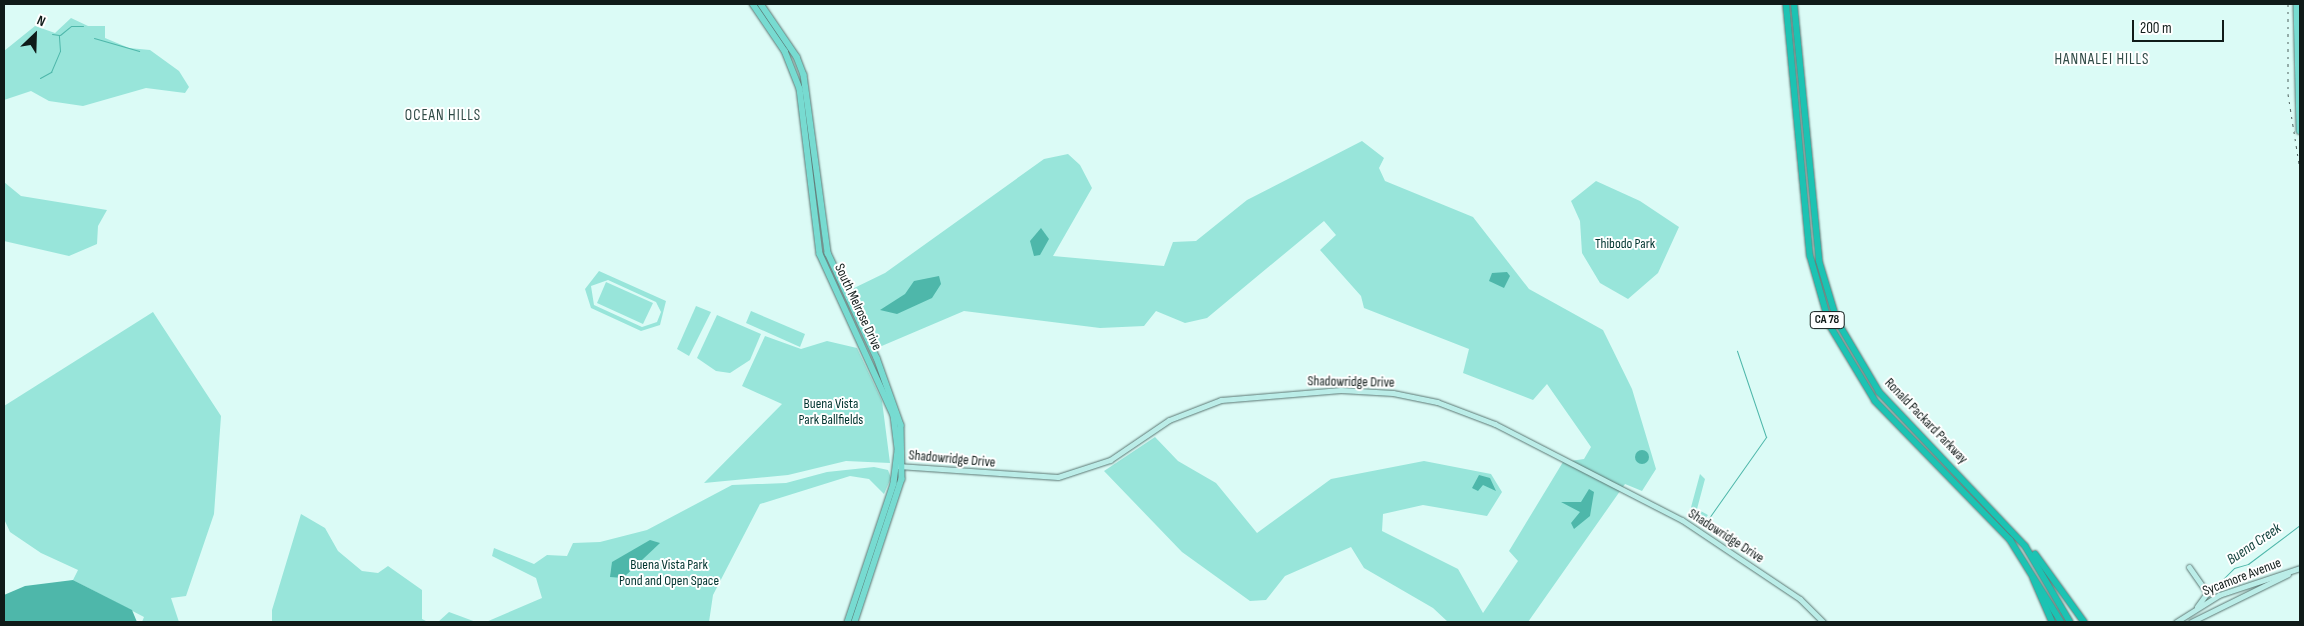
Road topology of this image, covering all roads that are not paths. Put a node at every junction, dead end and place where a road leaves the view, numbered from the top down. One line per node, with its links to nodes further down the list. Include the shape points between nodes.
1 (753, 4): 7 (main road, South Melrose Drive, via 785,52 800,88 820,254 892,408)
2 (761, 4): 7 (main road, South Melrose Drive, via 797,57 809,93 828,253 892,396 901,425)
3 (1786, 4): 9 (highway, Ronald Packard Parkway / CA 78, via 1810,256 1830,326 1875,401 1992,519)
4 (1794, 4): 8 (highway, Ronald Packard Parkway / CA 78, via 1819,260 1837,321 1860,367 1884,398)
5 (2297, 4): 6 (main road)
6 (2300, 131)
7 (900, 466): 14 (main road, South Melrose Drive); 15 (main road, South Melrose Drive, via 895,504); 16 (main road, Shadowridge Drive, via 1058,477 1110,460 1169,420 1221,400 1340,390 1393,393 1437,402 1495,424 1682,520 1800,599)
8 (2005, 522): 19 (highway, Ronald Packard Parkway / CA 78, via 2047,579); 20 (highway, via 2035,554)
9 (2028, 565): 17 (highway); 18 (highway, Ronald Packard Parkway / CA 78)
10 (2189, 567): 13 (main road, via 2207,593)
11 (2300, 568): 12 (main road)
12 (2294, 570): 13 (main road, Sycamore Avenue); 22 (main road, Sycamore Avenue)
13 (2197, 607): 21 (main road, Sycamore Avenue)
14 (848, 622)
15 (855, 622)
16 (1823, 622)
17 (2052, 622)
18 (2061, 622)
19 (2070, 622)
20 (2084, 622)
21 (2176, 622)
22 (2191, 622)

